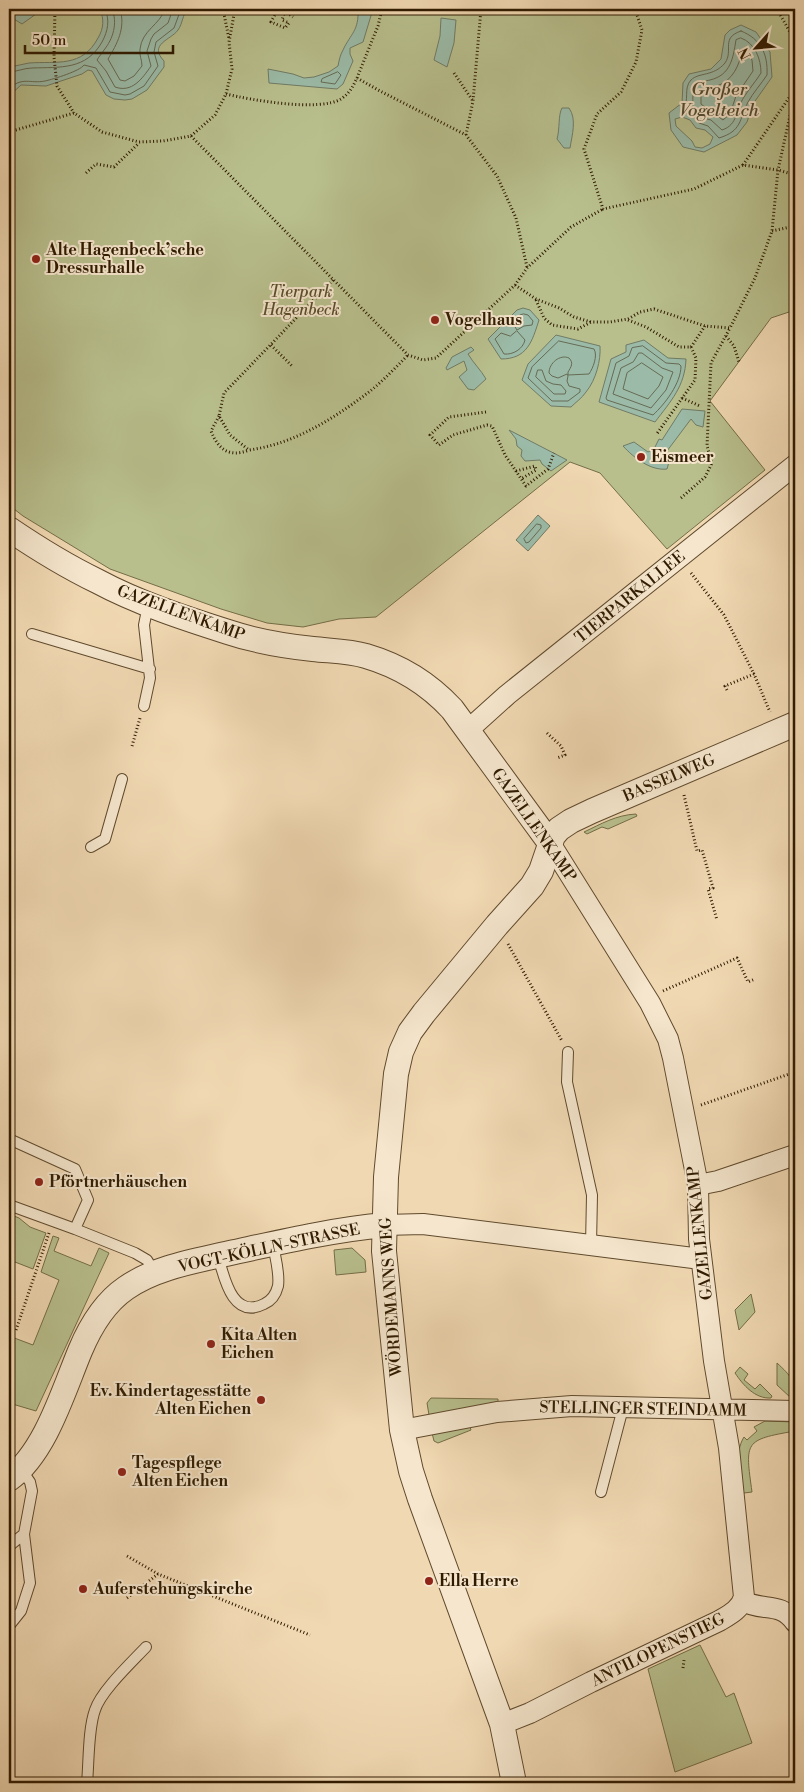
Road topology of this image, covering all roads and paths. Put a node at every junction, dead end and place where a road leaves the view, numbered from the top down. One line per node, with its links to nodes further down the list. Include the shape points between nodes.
1 (55, 9): 18 (path, via 57,86)
2 (224, 9): 11 (path)
3 (236, 9): 11 (path)
4 (278, 9): 9 (path, via 271,22 285,28 289,23 282,20 285,11)
5 (382, 9): 13 (path)
6 (481, 9): 17 (path)
7 (635, 9): 27 (path, via 642,30 636,62 621,92 597,114 584,149)
8 (777, 9): 10 (path)
9 (293, 17)
10 (795, 41)
11 (229, 42): 16 (path, via 232,69)
12 (454, 73): 17 (path)
13 (358, 78): 16 (path, via 350,92 339,100 320,104 251,100); 20 (path)
14 (795, 89): 23 (path)
15 (795, 93): 24 (path)
16 (226, 94): 21 (path, via 216,115)
17 (473, 101): 20 (path)
18 (74, 114): 19 (path); 22 (path, via 102,132)
19 (9, 132)
20 (466, 135): 30 (path, via 497,176 516,218)
21 (191, 136): 22 (path); 31 (path)
22 (140, 142): 25 (path, via 114,167 96,164)
23 (743, 164): 24 (path); 27 (path, via 694,189)
24 (778, 170): 26 (path); 29 (path)
25 (86, 173)
26 (795, 175)
27 (603, 209): 30 (path, via 570,227)
28 (795, 226): 29 (path)
29 (772, 231): 37 (path, via 755,278)
30 (528, 268): 32 (path)
31 (333, 280): 39 (path); 41 (path)
32 (515, 285): 33 (path); 41 (path, via 436,358 424,360)
33 (536, 299): 35 (path, via 574,318); 35 (path, via 544,318 552,325 578,329)
34 (628, 320): 35 (path); 36 (path, via 640,312 654,309); 40 (path, via 679,347)
35 (591, 322)
36 (705, 326): 37 (path); 40 (path)
37 (730, 328): 38 (path)
38 (726, 336): 42 (path, via 734,346); 54 (path, via 711,363 707,446 712,463 705,476)
39 (271, 344): 43 (path); 47 (path, via 224,393)
40 (691, 347): 44 (path, via 696,358 695,380)
41 (408, 355): 49 (path, via 370,391 325,422 268,448)
42 (739, 362)
43 (292, 366)
44 (682, 398): 45 (path); 48 (path)
45 (700, 406)
46 (486, 412): 52 (path, via 449,417 430,435 439,445 453,435 492,426)
47 (220, 416): 49 (path, via 230,435); 49 (path, via 212,431 216,443 239,454)
48 (656, 435)
49 (248, 450)
50 (554, 453): 53 (path, via 548,469 526,486)
51 (795, 465): 56 (street, TIERPARKALLEE)
52 (516, 471): 53 (path); 53 (path, via 535,466 536,470)
53 (521, 479)
54 (681, 498)
55 (9, 529): 57 (street, GAZELLENKAMP, via 98,582)
56 (680, 558): 60 (path, via 724,615); 64 (street, TIERPARKALLEE, via 507,695)
57 (148, 604): 59 (lane, via 144,625); 64 (street, GAZELLENKAMP, via 230,633 288,646 365,656 389,665 410,674 439,694)
58 (32, 634): 59 (lane)
59 (150, 669): 62 (lane)
60 (754, 674): 61 (path, via 725,686); 63 (path)
61 (727, 690)
62 (144, 706): 66 (path)
63 (787, 727): 70 (street, BASSELWEG, via 571,821 556,832)
64 (467, 731): 70 (street, GAZELLENKAMP)
65 (548, 733): 67 (path, via 565,755)
66 (132, 746)
67 (557, 758)
68 (122, 779): 71 (lane, via 106,840)
69 (684, 795): 72 (path, via 697,851 702,850 713,888 708,889)
70 (550, 843): 73 (street, WÖRDEMANNS WEG, via 536,880); 75 (street, GAZELLENKAMP)
71 (91, 847)
72 (717, 920)
73 (497, 925): 76 (path); 84 (street, WÖRDEMANNS WEG, via 424,1013 401,1052 395,1083)
74 (755, 979): 75 (path, via 748,982 737,958 678,983)
75 (648, 1000): 78 (street, GAZELLENKAMP, via 668,1040)
76 (568, 1052): 87 (lane, via 567,1082 592,1195)
77 (795, 1072): 78 (path, via 708,1103)
78 (683, 1108): 81 (street, GAZELLENKAMP)
79 (9, 1139): 85 (lane, via 75,1169 88,1200)
80 (795, 1155): 81 (street, via 736,1176)
81 (698, 1185): 89 (street, GAZELLENKAMP)
82 (9, 1205): 83 (lane)
83 (53, 1221): 85 (lane); 91 (path)
84 (384, 1225): 86 (street, VOGT-KÖLLN-STRASSE); 87 (street, VOGT-KÖLLN-STRASSE, via 423,1224); 95 (street, WÖRDEMANNS WEG)
85 (75, 1228): 90 (lane, via 142,1256)
86 (273, 1244): 88 (street, VOGT-KÖLLN-STRASSE); 88 (lane, via 277,1289 262,1306 243,1305 231,1295)
87 (590, 1245): 89 (street, VOGT-KÖLLN-STRASSE)
88 (218, 1256): 90 (street, VOGT-KÖLLN-STRASSE)
89 (701, 1259): 93 (street, GAZELLENKAMP)
90 (155, 1273): 96 (street, VOGT-KÖLLN-STRASSE, via 125,1288 99,1316 86,1337 44,1436)
91 (16, 1330)
92 (623, 1408): 93 (street, STELLINGER STEINDAMM); 95 (street, STELLINGER STEINDAMM, via 533,1408); 97 (lane)
93 (723, 1409): 94 (street, STELLINGER STEINDAMM); 103 (street, via 730,1448)
94 (795, 1411)
95 (402, 1430): 108 (street, WÖRDEMANNS WEG, via 420,1498)
96 (15, 1474): 98 (lane, via 30,1482 32,1491)
97 (601, 1492)
98 (24, 1534): 99 (lane); 105 (lane, via 30,1582 21,1611)
99 (9, 1546)
100 (127, 1556): 101 (path)
101 (158, 1574): 102 (path); 106 (path)
102 (127, 1598)
103 (743, 1601): 104 (street, via 754,1606 778,1608); 108 (street, ANTILOPENSTIEG, via 731,1614 700,1631)
104 (795, 1622)
105 (9, 1626)
106 (310, 1635)
107 (146, 1648): 109 (lane, via 113,1682 95,1709)
108 (502, 1724): 110 (street, WÖRDEMANNS WEG)
109 (87, 1783)
110 (514, 1783)

